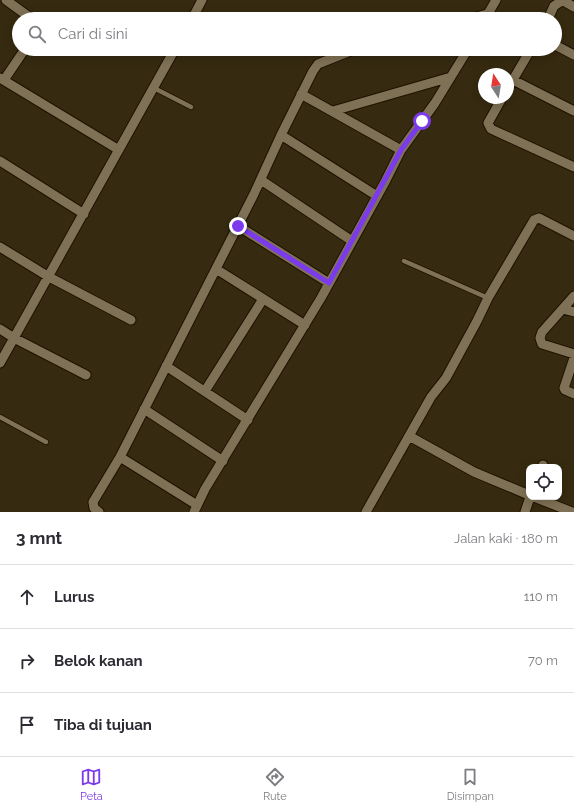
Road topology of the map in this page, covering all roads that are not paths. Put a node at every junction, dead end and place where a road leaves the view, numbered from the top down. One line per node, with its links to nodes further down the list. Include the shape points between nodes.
1 (6, 0): 6 (street)
2 (202, 0): 7 (street)
3 (496, 0): 8 (street)
4 (562, 0): 5 (street); 9 (street)
5 (574, 7)
6 (22, 12)
7 (196, 12)
8 (489, 12)
9 (551, 12)
10 (562, 49): 11 (street)
11 (574, 55)
12 (20, 56): 19 (street)
13 (171, 56): 21 (street)
14 (338, 56): 22 (street, via 318,64)
15 (464, 56): 17 (street)
16 (527, 56): 18 (street)
17 (452, 77): 25 (street); 29 (street)
18 (514, 78)
19 (2, 79): 28 (street)
20 (514, 81): 26 (street)
21 (154, 88): 24 (lane); 28 (street)
22 (301, 94): 25 (street); 27 (street)
23 (499, 104): 31 (street, via 488,127)
24 (191, 107)
25 (333, 111): 29 (street)
26 (574, 111)
27 (280, 135): 32 (street); 33 (street)
28 (119, 150): 34 (street)
29 (401, 150): 33 (street)
30 (0, 161): 34 (street)
31 (574, 167)
32 (261, 180): 35 (street); 37 (street)
33 (377, 196): 37 (street)
34 (84, 214): 41 (street)
35 (238, 226): 40 (street); 42 (street)
36 (574, 236): 44 (street, via 539,218 535,219)
37 (352, 241): 42 (street)
38 (0, 247): 41 (street)
39 (404, 261): 44 (lane)
40 (216, 269): 45 (street); 55 (street)
41 (49, 277): 48 (street); 51 (street)
42 (329, 283): 49 (street)
43 (574, 296): 46 (street)
44 (488, 298): 62 (street, via 446,378 431,397)
45 (263, 299): 49 (street); 57 (street)
46 (563, 308): 47 (street); 52 (street, via 542,332 540,341 542,344)
47 (574, 312)
48 (131, 320)
49 (305, 325): 61 (street)
50 (0, 329): 51 (street)
51 (14, 338): 54 (street); 56 (street)
52 (574, 354)
53 (574, 358): 58 (street, via 564,388)
54 (0, 363)
55 (166, 366): 57 (street); 59 (street)
56 (86, 375)
57 (205, 392): 61 (street)
58 (574, 394)
59 (144, 409): 64 (street); 65 (street)
60 (0, 417): 63 (lane)
61 (248, 420): 65 (street)
62 (409, 436): 66 (street, via 474,472); 71 (street)
63 (46, 442)
64 (120, 457): 69 (street); 70 (street, via 93,502 94,508)
65 (223, 461): 69 (street)
66 (526, 495)
67 (528, 500): 72 (street)
68 (542, 500): 73 (street)
69 (196, 508)
70 (99, 512)
71 (366, 512)
72 (525, 512)
73 (572, 512)

